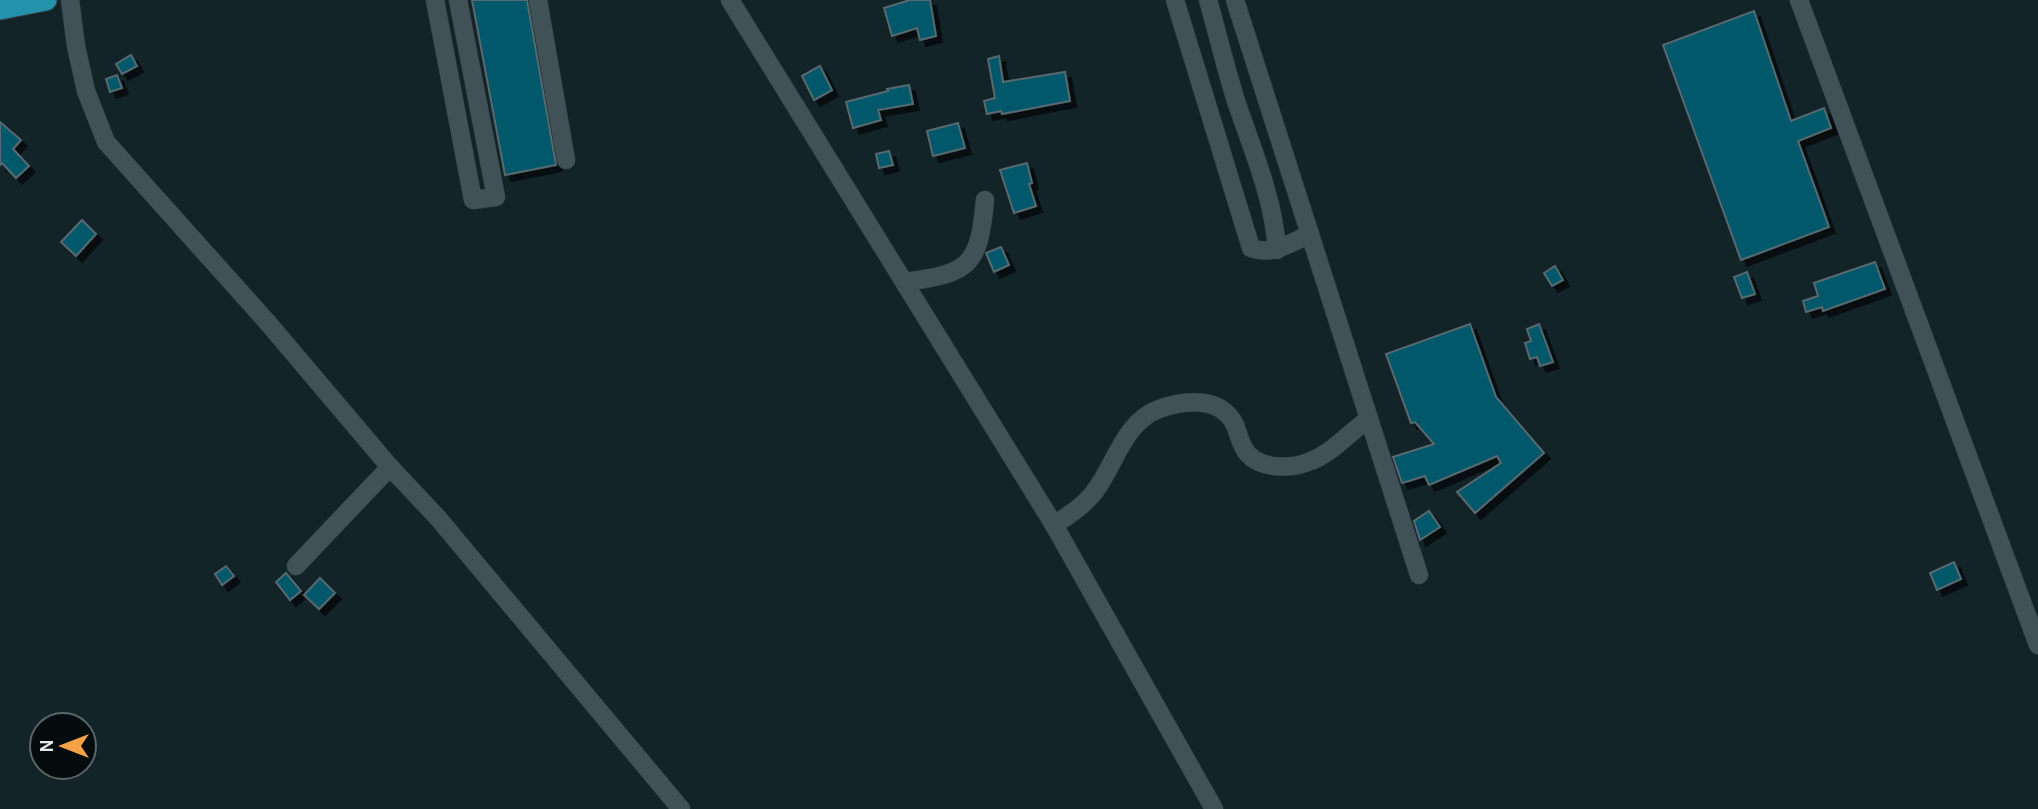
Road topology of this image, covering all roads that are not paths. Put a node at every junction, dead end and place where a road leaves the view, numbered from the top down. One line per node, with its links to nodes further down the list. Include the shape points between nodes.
1 (44, 0): 11 (main road)
2 (70, 0): 20 (street, via 86,91 106,142)
3 (435, 0): 13 (street)
4 (458, 0): 12 (street)
5 (538, 0): 14 (street)
6 (730, 0): 18 (street)
7 (1175, 0): 17 (street, via 1251,248)
8 (1208, 0): 17 (street, via 1259,168)
9 (1235, 0): 16 (street)
10 (1799, 0): 24 (street)
11 (0, 9)
12 (476, 94): 13 (street); 13 (street, via 496,197 473,200)
13 (454, 98)
14 (566, 160)
15 (985, 200): 18 (street, via 979,241 963,268)
16 (1310, 234): 17 (street); 19 (street)
17 (1277, 250)
18 (905, 282): 21 (street)
19 (1369, 419): 21 (street, via 1309,462 1269,465 1246,453 1230,417 1209,403 1158,410 1134,425 1095,492); 23 (street)
20 (390, 467): 22 (street); 25 (street, via 438,518)
21 (1054, 524): 26 (street)
22 (296, 566)
23 (1419, 575)
24 (2038, 645)
25 (681, 809)
26 (1214, 809)

